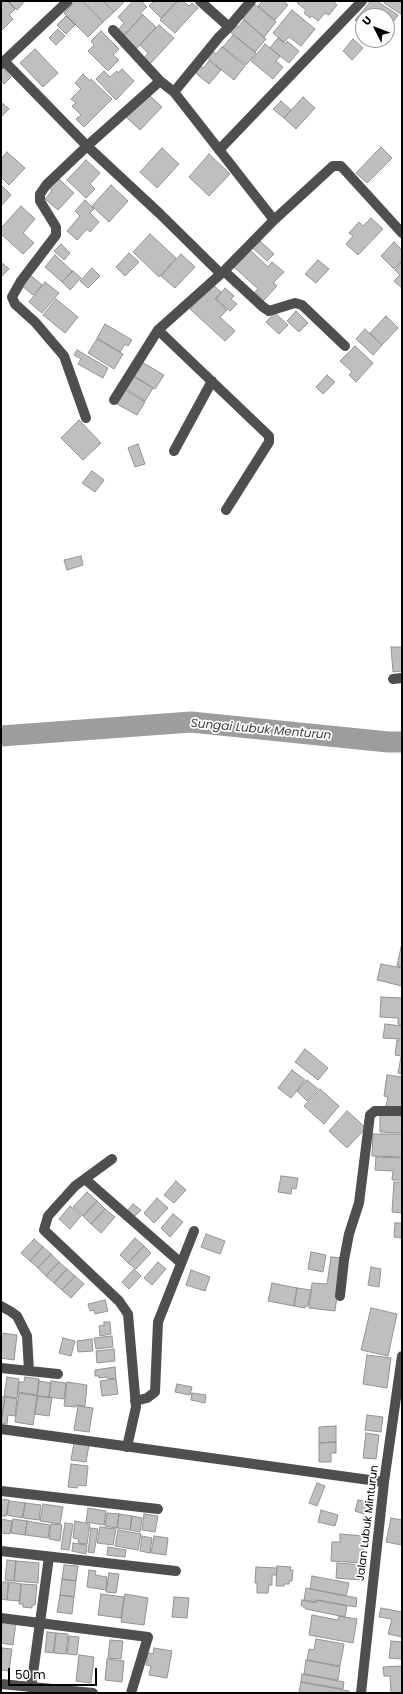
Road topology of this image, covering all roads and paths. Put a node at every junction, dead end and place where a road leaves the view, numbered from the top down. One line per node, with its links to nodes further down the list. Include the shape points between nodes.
1 (68, 1): 7 (street)
2 (200, 1): 5 (street)
3 (251, 1): 5 (street)
4 (362, 1): 11 (street)
5 (229, 27): 9 (street)
6 (112, 30): 8 (street)
7 (2, 62): 10 (street)
8 (160, 81): 9 (street); 10 (street)
9 (174, 92): 11 (street)
10 (87, 146): 14 (street); 19 (street, via 40,194 40,200 56,227 56,235 12,297 15,304 35,322 64,356)
11 (219, 150): 12 (street)
12 (274, 220): 13 (street, via 329,168 337,165 341,166); 14 (street)
13 (402, 233)
14 (222, 273): 15 (street); 16 (street, via 269,310 295,303 302,305)
15 (158, 330): 17 (street); 18 (street)
16 (346, 346)
17 (212, 381): 20 (street); 21 (street, via 270,438)
18 (114, 400)
19 (86, 418)
20 (174, 451)
21 (226, 510)
22 (402, 1111): 27 (street, via 375,1111 370,1115 359,1203 345,1254)
23 (112, 1159): 24 (street)
24 (85, 1179): 26 (street); 33 (street, via 75,1186 48,1216 44,1230 119,1301 128,1314)
25 (194, 1231): 26 (street)
26 (181, 1264): 33 (street, via 158,1322 155,1392 147,1398)
27 (340, 1296)
28 (1, 1306): 31 (street, via 17,1316 27,1336)
29 (402, 1356): 34 (street, Jalan Lubuk Minturun)
30 (1, 1368): 31 (street)
31 (29, 1371): 32 (street)
32 (58, 1374)
33 (135, 1401): 36 (street, via 136,1407)
34 (399, 1405): 37 (street, Jalan Lubuk Minturun)
35 (1, 1429): 36 (street)
36 (127, 1447): 37 (street)
37 (384, 1482): 49 (street, Jalan Lubuk Minturun)
38 (1, 1491): 39 (street)
39 (158, 1509)
40 (1, 1551): 41 (street)
41 (49, 1557): 42 (street); 44 (street)
42 (176, 1571)
43 (1, 1618): 44 (street)
44 (40, 1623): 46 (street); 48 (street, via 148,1637)
45 (1, 1684): 46 (street)
46 (34, 1690): 47 (street)
47 (93, 1693)
48 (130, 1693)
49 (361, 1693)

